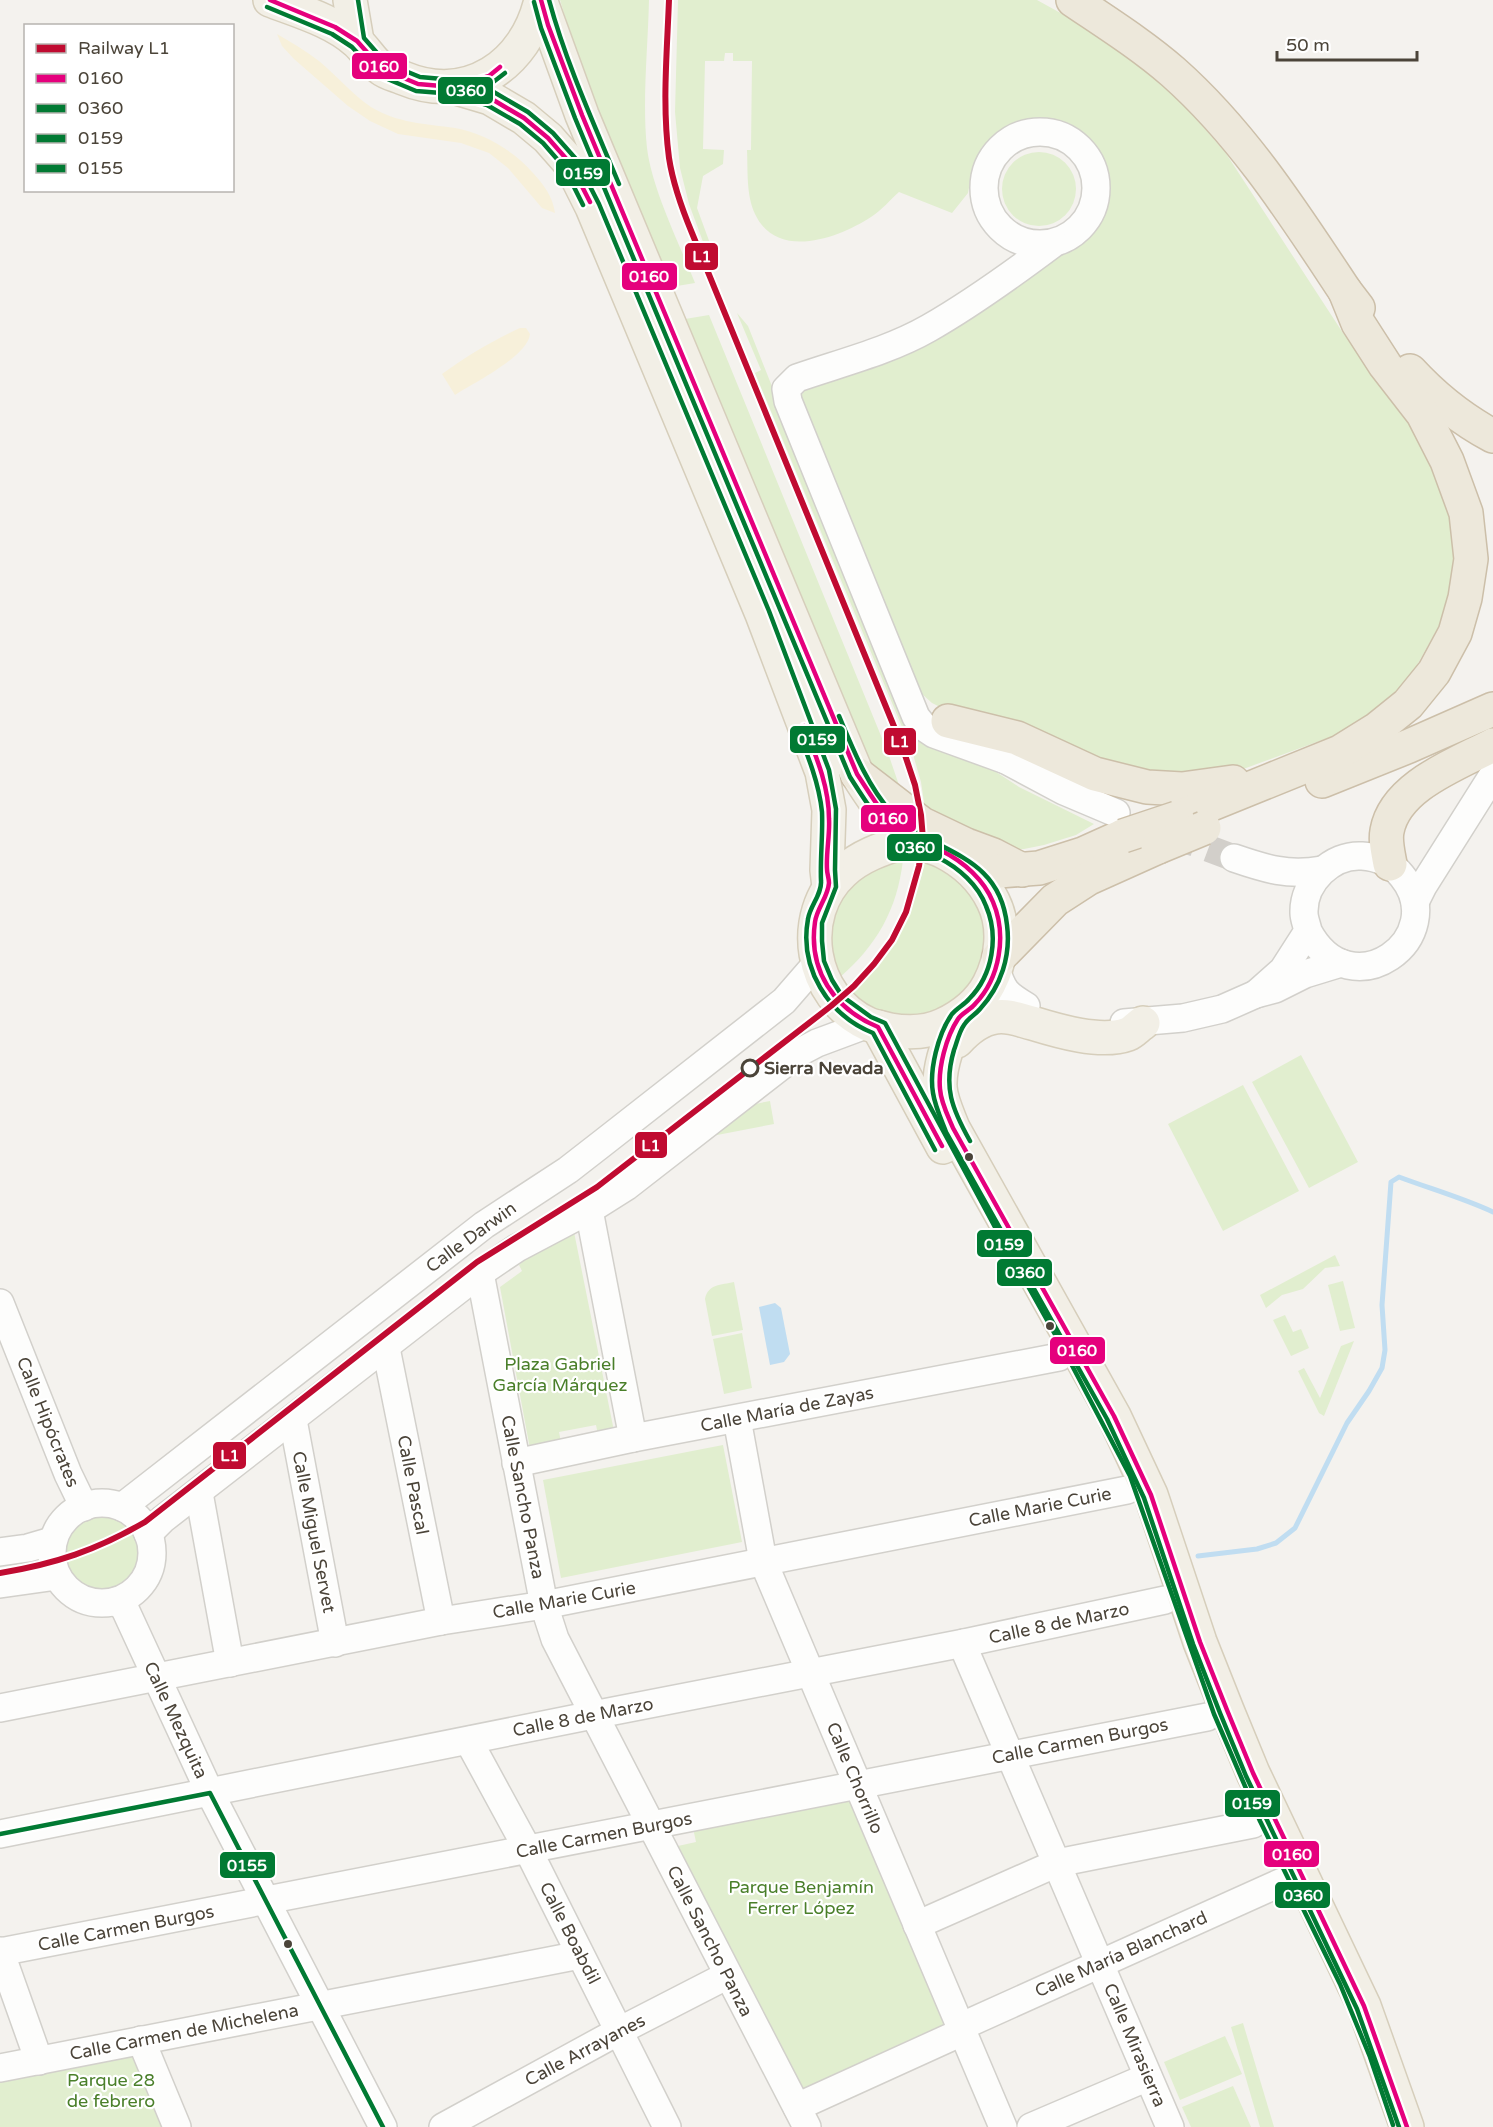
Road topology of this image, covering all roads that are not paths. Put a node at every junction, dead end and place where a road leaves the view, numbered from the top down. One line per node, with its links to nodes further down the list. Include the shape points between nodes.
1 (270, 0): 5 (main road, via 335,27)
2 (350, 0): 5 (main road)
3 (1073, 0): 10 (highway, via 1173,72 1215,114 1263,170)
4 (541, 1): 6 (main road, via 532,30 514,56 489,76); 9 (main road)
5 (357, 41): 6 (main road, via 382,69 418,84)
6 (453, 87): 9 (main road, via 490,98 524,117 548,138 570,163)
7 (1008, 235): 8 (street, via 1038,245); 8 (street, via 988,212 984,182 989,164 1000,148 1015,138 1033,132 1052,133 1083,152 1096,187 1084,222 1071,235); 11 (street, via 1002,265)
8 (1054, 243): 11 (street)
9 (641, 291): 12 (main road)
10 (1345, 291): 13 (highway, via 1431,394); 21 (highway, via 1358,323 1423,414 1447,461 1466,513 1471,559 1465,598 1455,633 1434,672 1408,704 1340,752)
11 (984, 292): 14 (street, via 899,343 797,378 786,389)
12 (655, 324): 19 (main road); 30 (main road, via 822,772 829,810)
13 (1484, 431)
14 (904, 689): 16 (street, via 925,710); 18 (street, via 925,728 949,741)
15 (1493, 709): 22 (highway, via 1409,746)
16 (948, 722): 18 (street, via 957,732); 21 (highway, via 1017,738 1095,774 1147,787 1182,789)
17 (1493, 745): 27 (highway, via 1419,784 1398,806 1386,833)
18 (1003, 759): 23 (street)
19 (857, 774): 25 (main road, via 888,818); 28 (highway, via 922,824)
20 (1493, 775): 24 (street)
21 (1268, 781): 22 (highway)
22 (1190, 823): 23 (highway, bridge); 34 (highway, bridge, via 1158,847 1089,878 1055,900)
23 (1119, 824): 28 (highway, via 1083,854)
24 (1460, 829): 27 (street, via 1442,846); 31 (street)
25 (912, 839): 26 (main road); 30 (main road, via 862,858)
26 (966, 866): 28 (highway, via 989,871); 34 (main road, via 994,902 1000,926)
27 (1393, 867): 29 (street, via 1373,857 1355,855); 31 (street, via 1409,884)
28 (1022, 870)
29 (1322, 870): 32 (street, via 1306,897); 32 (street, via 1286,873 1234,858 1278,887)
30 (829, 887): 33 (main road, via 815,921)
31 (1415, 902): 35 (street, via 1408,939 1395,954 1360,967)
32 (1306, 922): 35 (street, via 1315,945); 36 (street, via 1283,970)
33 (817, 963): 40 (main road, via 837,1001); 54 (street, Calle Darwin, via 784,1001 613,1135 484,1225)
34 (998, 963): 37 (street, via 1002,988); 38 (main road, via 987,988)
35 (1341, 963): 36 (street)
36 (1256, 994): 39 (street, via 1222,1009)
37 (1026, 1006): 38 (street, via 1002,1003); 39 (street, via 1103,1023)
38 (967, 1011): 40 (main road, via 933,1030 905,1033); 41 (main road)
39 (1143, 1023): 41 (main road, via 1129,1033 1110,1037 996,1017 973,1027)
40 (873, 1026): 42 (street, Calle Darwin, via 798,1053 627,1186); 46 (main road)
41 (945, 1053): 105 (main road, via 940,1086 953,1128 1134,1455 1227,1710 1364,2006)
42 (589, 1210): 43 (street, Calle Darwin, via 517,1248); 49 (street)
43 (480, 1273): 45 (street, Calle Darwin); 50 (street, Calle Sancho Panza)
44 (0, 1303): 53 (street, Calle Hipócrates)
45 (386, 1348): 48 (street, Calle Darwin); 64 (street, Calle Pascal)
46 (1059, 1357): 47 (street, Calle María de Zayas); 51 (main road)
47 (737, 1419): 49 (street, Calle María de Zayas); 58 (street, Calle Chorrillo)
48 (293, 1420): 52 (street, Calle Darwin); 65 (street, Calle Miguel Servet)
49 (633, 1438): 50 (street, Calle María de Zayas)
50 (516, 1463): 63 (street, Calle Sancho Panza)
51 (1127, 1490): 58 (street, Calle Marie Curie); 61 (main road)
52 (199, 1493): 55 (street, Calle Darwin); 67 (street)
53 (84, 1507): 54 (street, via 103,1503); 56 (street, via 68,1516)
54 (122, 1507): 55 (street, via 135,1515)
55 (148, 1534): 62 (street, via 152,1550 150,1567 132,1594)
56 (52, 1541): 57 (street); 59 (street)
57 (0, 1552)
58 (763, 1561): 63 (street, Calle Marie Curie); 68 (street, Calle Chorrillo)
59 (57, 1576): 60 (street); 62 (street, via 73,1595 87,1602)
60 (0, 1584)
61 (1165, 1600): 66 (street, Calle 8 de Marzo); 72 (main road)
62 (117, 1601): 69 (street, Calle Mezquita, via 126,1609)
63 (544, 1605): 64 (street, Calle Marie Curie); 71 (street, Calle Sancho Panza, via 555,1639)
64 (441, 1622): 65 (street, Calle Marie Curie)
65 (335, 1643): 67 (street, Calle Marie Curie)
66 (964, 1643): 68 (street, Calle 8 de Marzo); 74 (street, Calle Mirasierra)
67 (230, 1663): 69 (street, Calle Marie Curie)
68 (811, 1673): 71 (street, Calle 8 de Marzo); 75 (street, Calle Chorrillo)
69 (156, 1678): 70 (street, Calle Marie Curie); 76 (street, Calle Mezquita)
70 (0, 1708)
71 (593, 1715): 73 (street, Calle 8 de Marzo); 78 (street, Calle Sancho Panza)
72 (1207, 1717): 74 (street, Calle Carmen Burgos); 77 (main road)
73 (471, 1740): 76 (street, Calle 8 de Marzo); 80 (street, Calle Boabdil)
74 (1010, 1755): 75 (street, Calle Carmen Burgos); 81 (street, Calle Mirasierra)
75 (858, 1785): 78 (street, Calle Carmen Burgos); 84 (street, Calle Chorrillo)
76 (210, 1793): 79 (street, Calle 8 de Marzo); 83 (street, Calle Mezquita)
77 (1253, 1824): 81 (street); 82 (main road)
78 (651, 1827): 80 (street, Calle Carmen Burgos); 88 (street, Calle Sancho Panza)
79 (0, 1834)
80 (528, 1850): 83 (street, Calle Carmen Burgos); 86 (street, Calle Boabdil)
81 (1057, 1863): 84 (street); 87 (street, Calle Mirasierra)
82 (1282, 1882): 87 (street, Calle María Blanchard); 104 (main road, via 1333,1987)
83 (267, 1901): 85 (street, Calle Carmen Burgos); 89 (street, Calle Mezquita)
84 (917, 1925): 90 (street, Calle Chorrillo)
85 (0, 1952): 93 (street)
86 (580, 1955): 89 (street, Calle Carmen de Michelena); 91 (street, Calle Boabdil)
87 (1100, 1963): 90 (street, Calle María Blanchard); 95 (street, Calle Mirasierra)
88 (728, 1975): 91 (street, Calle Arrayanes); 96 (street, Calle Sancho Panza)
89 (320, 2005): 92 (street, Calle Carmen de Michelena); 98 (street, Calle Mezquita)
90 (961, 2029): 96 (street, Calle María Blanchard); 101 (street, Calle Chorrillo)
91 (619, 2031): 99 (street, Calle Arrayanes); 100 (street, Calle Boabdil)
92 (141, 2040): 93 (street, Calle Carmen de Michelena); 97 (street)
93 (39, 2061): 94 (street, Calle Carmen de Michelena)
94 (0, 2068)
95 (1148, 2077): 102 (street); 103 (street, Calle Mirasierra)
96 (802, 2117)
97 (177, 2127)
98 (383, 2127)
99 (443, 2127)
100 (667, 2127)
101 (1003, 2127)
102 (1031, 2127)
103 (1170, 2127)
104 (1386, 2127)
105 (1407, 2127)

